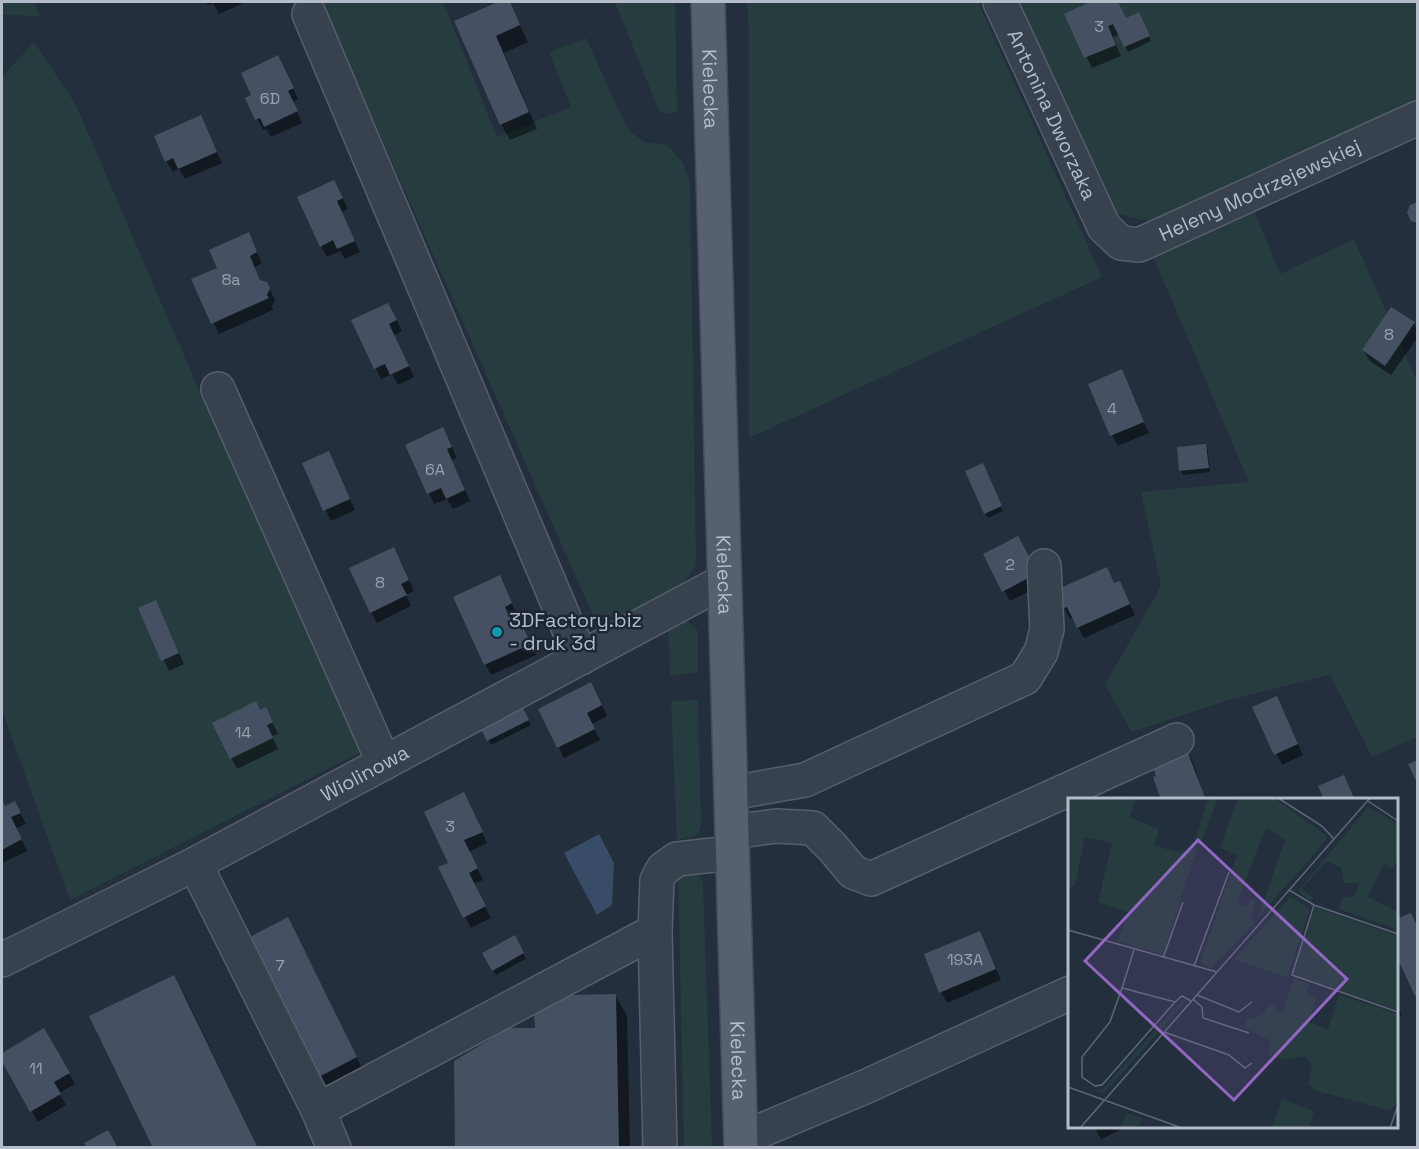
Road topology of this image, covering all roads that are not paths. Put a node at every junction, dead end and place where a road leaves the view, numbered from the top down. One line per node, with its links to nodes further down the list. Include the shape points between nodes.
1 (708, 2): 8 (main road, Kielecka)
2 (1000, 2): 5 (street, Antonina Dworzaka)
3 (309, 14): 9 (street)
4 (1418, 118): 5 (street, Heleny Modrzejewskiej, via 1139,245 1121,243)
5 (1104, 227)
6 (219, 389): 11 (street)
7 (1044, 566): 12 (street, via 1047,629 1041,652 1025,678 805,780)
8 (724, 581): 9 (street, Wiolinowa); 12 (main road, Kielecka)
9 (581, 658): 11 (street, Wiolinowa)
10 (1177, 740): 13 (street, via 871,879 854,872 813,828 776,826)
11 (384, 763): 14 (street, Wiolinowa)
12 (730, 793): 13 (main road, Kielecka)
13 (732, 842): 15 (street, via 677,859 663,869 657,880); 19 (main road, Kielecka)
14 (195, 864): 16 (street, Wiolinowa); 18 (street)
15 (655, 931): 18 (street); 21 (street)
16 (2, 960)
17 (1068, 994): 19 (street)
18 (318, 1110): 20 (street)
19 (741, 1143)
20 (334, 1148)
21 (660, 1148)

